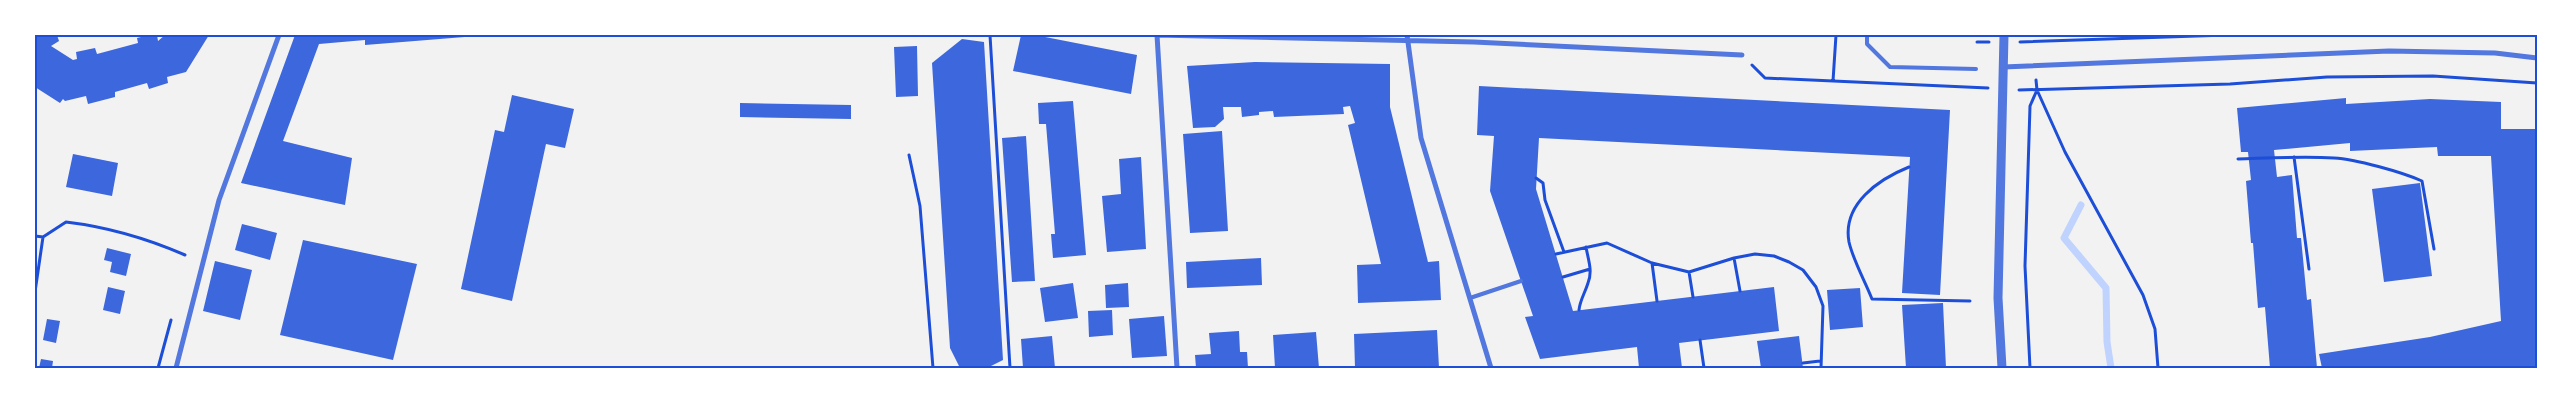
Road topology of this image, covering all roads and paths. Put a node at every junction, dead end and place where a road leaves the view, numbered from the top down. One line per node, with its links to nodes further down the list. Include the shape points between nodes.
1 (279, 35): 50 (street, via 219,200)
2 (990, 35): 52 (path)
3 (1157, 35): 10 (street); 53 (street)
4 (1794, 35): 9 (path)
5 (1836, 35): 17 (path)
6 (1867, 35): 16 (lane, via 1867,44 1890,67)
7 (2004, 35): 15 (street)
8 (2227, 35): 11 (path)
9 (1815, 36)
10 (1407, 38): 12 (street); 43 (street, via 1421,138)
11 (2036, 41)
12 (1742, 56): 17 (path, via 1765,78)
13 (2537, 58): 14 (street, via 2495,53 2389,51)
14 (2036, 65): 15 (street); 20 (path)
15 (2002, 67): 57 (street, via 1998,298)
16 (1976, 69)
17 (1833, 81): 19 (path)
18 (2537, 82): 20 (path, via 2433,76 2327,77 2230,84)
19 (1975, 87)
20 (2037, 90): 58 (path, via 2030,106 2026,266); 59 (path, via 2065,152 2143,295 2155,329)
21 (909, 155): 51 (path, via 920,206)
22 (2294, 157): 23 (path); 29 (path, via 2334,158 2422,180); 36 (path)
23 (2238, 159)
24 (1909, 167): 45 (path, via 1869,188 1851,215 1849,241 1872,299)
25 (1536, 178): 30 (path, via 1543,183 1545,200)
26 (35, 236): 27 (path)
27 (43, 237): 32 (path, via 66,222 92,225 146,238); 40 (path)
28 (1586, 247): 30 (path); 34 (path, via 1607,243); 35 (path)
29 (2434, 249)
30 (1564, 252): 31 (path)
31 (1556, 254)
32 (185, 255)
33 (1734, 258): 37 (path); 41 (path); 48 (path, via 1755,254 1774,256 1789,262 1807,276 1816,287 1823,306)
34 (1652, 263): 37 (path); 44 (path)
35 (1590, 269): 38 (path); 46 (path)
36 (2309, 269)
37 (1689, 272): 42 (path)
38 (1563, 277)
39 (1522, 281): 43 (lane)
40 (35, 291)
41 (1740, 291)
42 (1693, 296)
43 (1470, 298): 54 (street)
44 (1657, 301)
45 (1970, 301)
46 (1579, 310)
47 (1700, 340): 55 (path)
48 (1820, 361): 49 (path); 56 (path)
49 (1803, 363)
50 (176, 368)
51 (933, 368)
52 (1010, 368)
53 (1178, 368)
54 (1492, 368)
55 (1704, 368)
56 (1821, 368)
57 (2002, 368)
58 (2030, 368)
59 (2158, 368)

